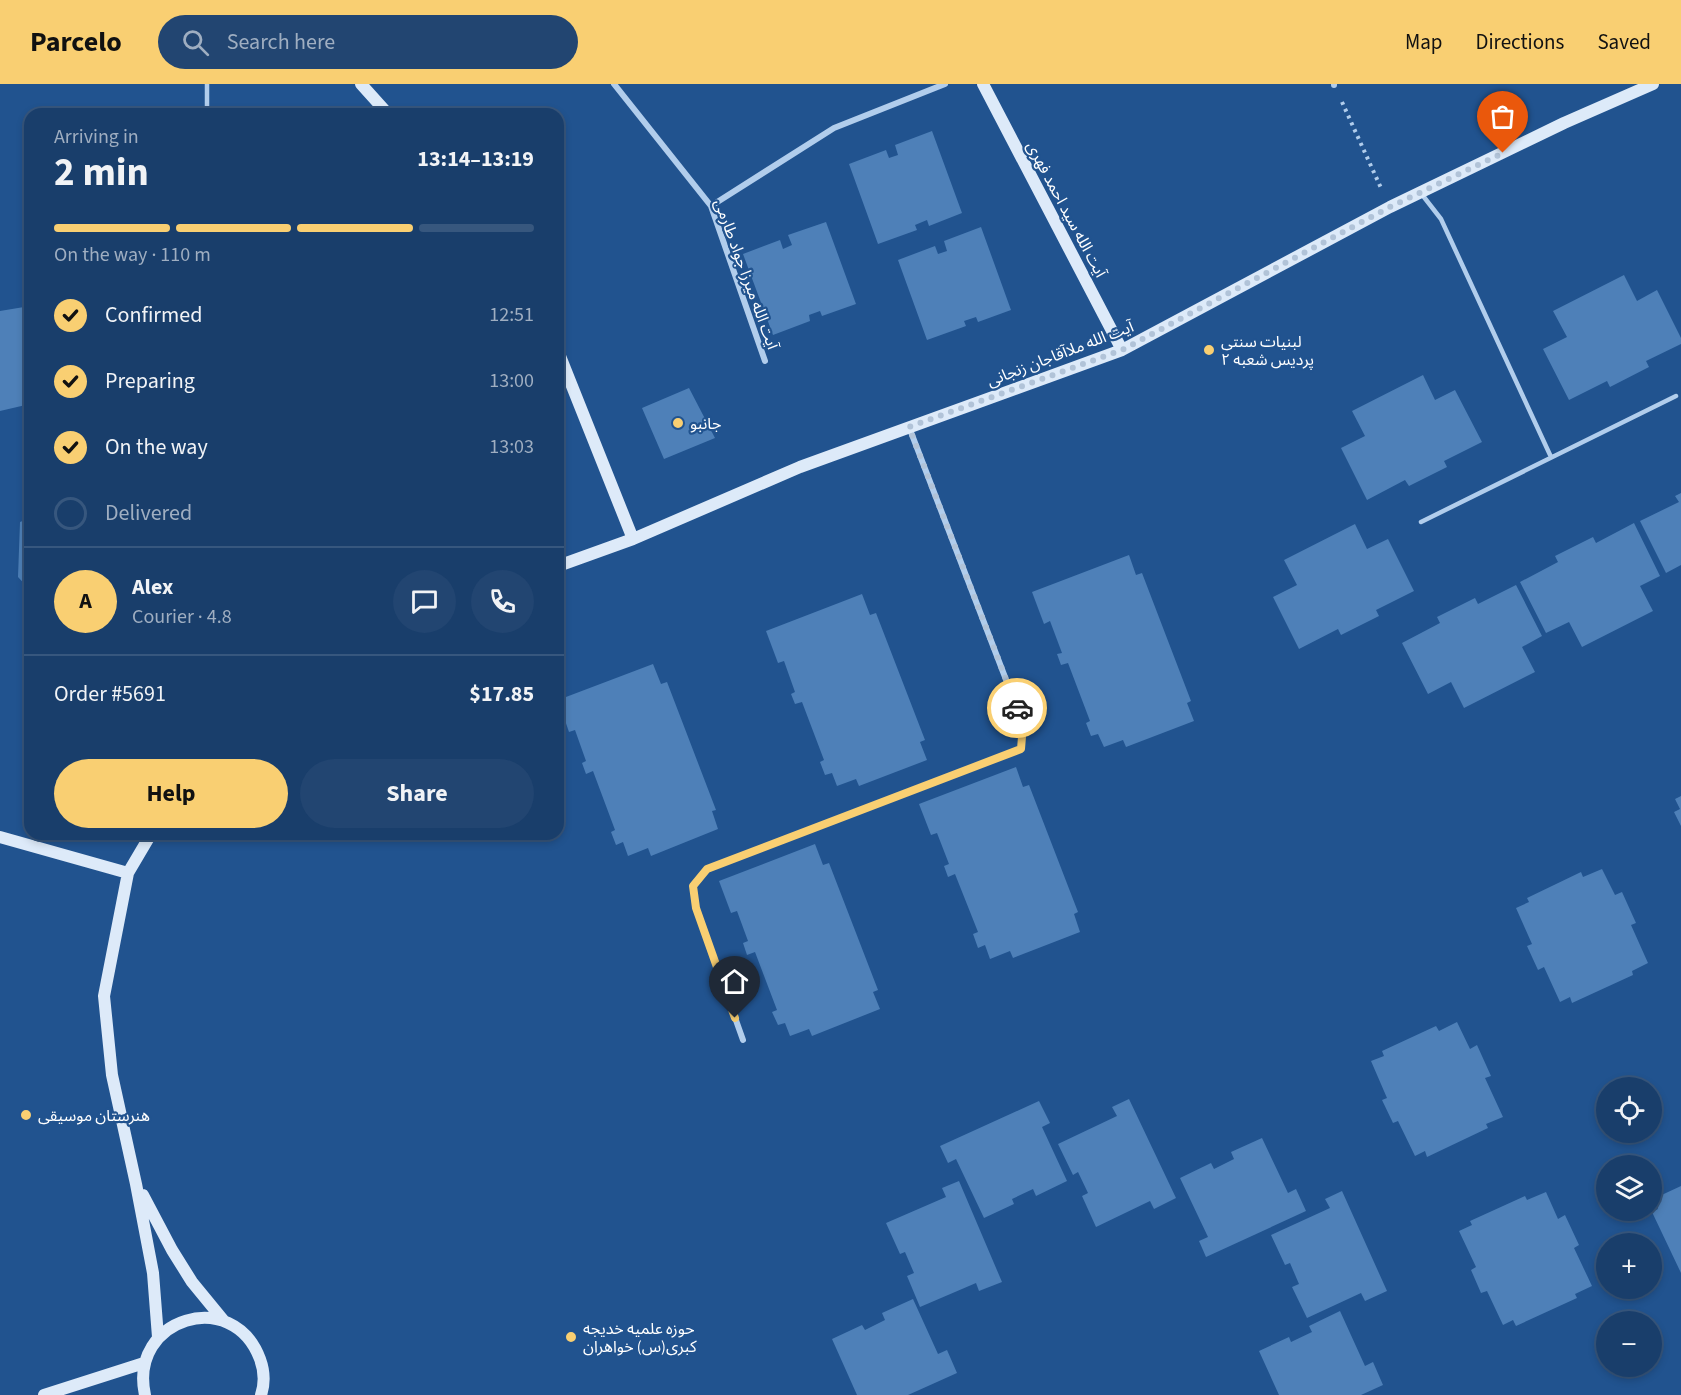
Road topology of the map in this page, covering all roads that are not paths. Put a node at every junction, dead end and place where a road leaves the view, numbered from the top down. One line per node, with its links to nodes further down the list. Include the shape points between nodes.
1 (207, 84): 7 (lane)
2 (361, 84): 8 (main road)
3 (614, 84): 10 (street, آیت الله میرزا جواد طارمی)
4 (945, 84): 10 (street, via 834,128)
5 (983, 84): 11 (main road, آیت الله سید احمد فهری)
6 (1653, 84): 9 (main road, آیت الله ملاآقاجان زنجانی)
7 (207, 108)
8 (383, 108)
9 (1420, 192): 11 (main road, آیت الله ملاآقاجان زنجانی); 16 (lane, via 1441,219)
10 (711, 206): 12 (street, آیت الله میرزا جواد طارمی)
11 (1122, 350): 15 (main road, آیت الله ملاآقاجان زنجانی)
12 (765, 361)
13 (564, 366): 18 (main road)
14 (1676, 396): 16 (lane)
15 (909, 427): 18 (main road, آیت الله ملاآقاجان زنجانی, via 800,467); 23 (street, via 1023,724 1021,749 707,869 693,886 696,908)
16 (1551, 458): 17 (lane)
17 (1421, 522)
18 (633, 539): 19 (main road, آیت الله ملاآقاجان زنجانی)
19 (564, 564)
20 (0, 837): 22 (main road)
21 (147, 840): 22 (main road)
22 (128, 873): 24 (main road, via 104,996 112,1075)
23 (743, 1040)
24 (136, 1184): 25 (main road, via 192,1282); 26 (main road, via 153,1273)
25 (224, 1321): 26 (main road, via 203,1317 183,1321); 30 (main road, via 242,1332 256,1348 263,1368)
26 (158, 1337): 27 (main road)
27 (144, 1363): 28 (main road); 29 (main road)
28 (44, 1395)
29 (145, 1395)
30 (261, 1395)

